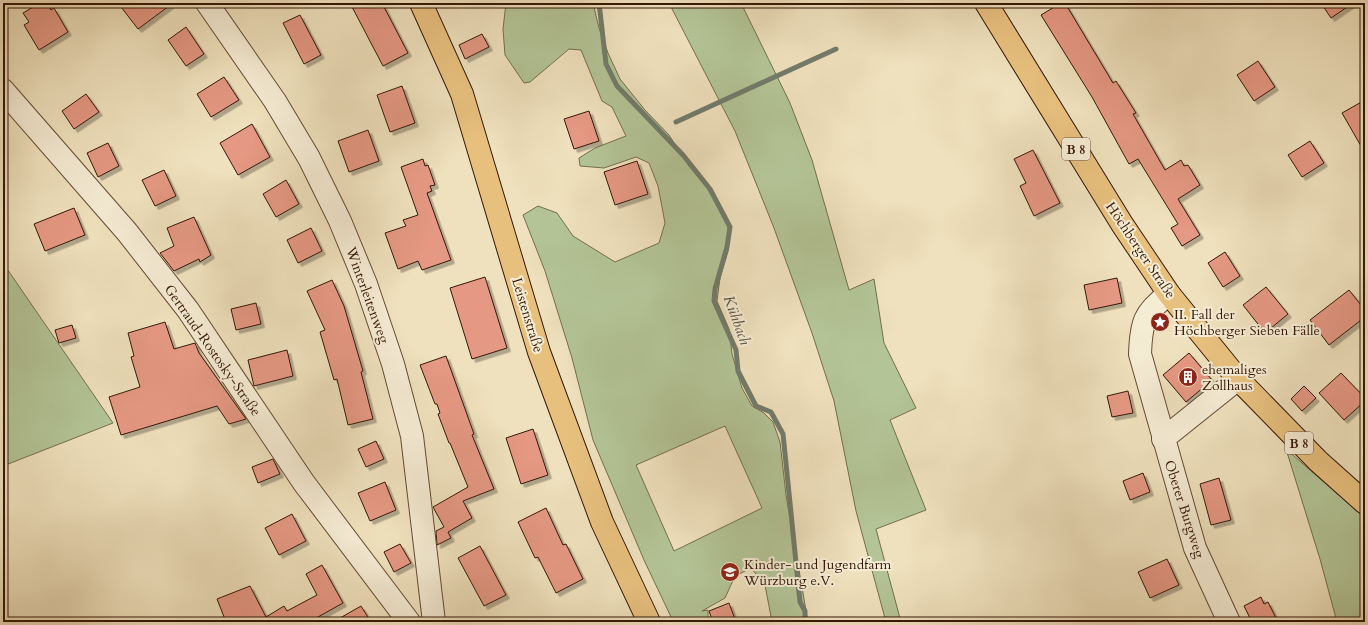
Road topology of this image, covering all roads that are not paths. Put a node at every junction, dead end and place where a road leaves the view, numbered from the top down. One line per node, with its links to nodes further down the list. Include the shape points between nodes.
1 (207, 3): 10 (street, Winterleitenweg, via 275,101 309,158 340,220 366,284 393,364 412,436)
2 (421, 3): 11 (main road, Leistenstraße, via 462,94 539,352 602,522)
3 (986, 3): 5 (main road, Höchberger Straße / B 8, via 1122,224)
4 (3, 90): 9 (street, Gertraud-Rostosky-Straße, via 127,232 188,310 304,483)
5 (1169, 294): 6 (main road, Höchberger Straße / B 8); 7 (street, Oberer Burgweg, via 1155,304 1146,317 1141,330 1140,354)
6 (1238, 379): 7 (street); 8 (main road, Höchberger Straße / B 8, via 1312,456)
7 (1163, 438): 12 (street, Oberer Burgweg, via 1195,548)
8 (1365, 503)
9 (409, 622)
10 (434, 622)
11 (649, 622)
12 (1229, 622)

